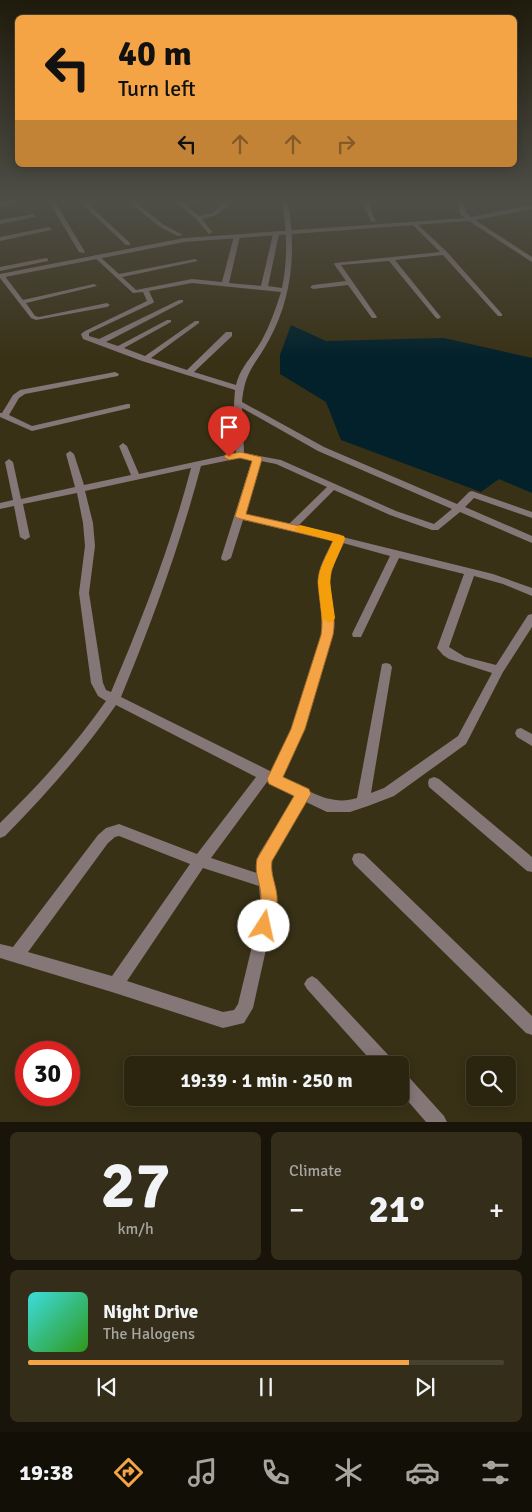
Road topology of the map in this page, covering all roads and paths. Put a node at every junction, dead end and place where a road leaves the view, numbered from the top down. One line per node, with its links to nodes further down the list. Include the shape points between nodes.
1 (79, 254): 11 (street)
2 (92, 254): 12 (street)
3 (232, 254): 14 (street)
4 (271, 254): 17 (street)
5 (291, 254): 19 (street)
6 (433, 254): 9 (street)
7 (446, 254): 23 (street)
8 (54, 258): 11 (street)
9 (391, 259): 13 (street, via 337,264); 25 (street)
10 (195, 261): 12 (street)
11 (1, 273): 21 (street)
12 (118, 276): 18 (street, via 135,292)
13 (350, 283): 16 (street); 24 (street)
14 (225, 284): 17 (street); 18 (street, via 192,281)
15 (94, 286): 21 (street)
16 (313, 287)
17 (264, 288): 19 (street)
18 (145, 290): 29 (street, via 151,302 85,334)
19 (285, 290): 34 (street, via 265,341 245,370)
20 (181, 301): 29 (street)
21 (22, 302): 22 (street, via 33,317 42,319)
22 (107, 305)
23 (500, 315)
24 (374, 317)
25 (438, 317)
26 (169, 321): 30 (street)
27 (197, 322): 31 (street)
28 (229, 334): 32 (street)
29 (100, 342): 30 (street)
30 (118, 349): 31 (street)
31 (145, 359): 32 (street)
32 (188, 373): 34 (street)
33 (116, 374): 37 (street, via 24,392 16,397)
34 (240, 389): 35 (street)
35 (238, 402): 40 (street); 49 (street, via 321,449)
36 (127, 406): 37 (street, via 32,429 20,426)
37 (3, 415)
38 (122, 446): 44 (street)
39 (70, 454): 46 (street)
40 (240, 455): 41 (street); 43 (street)
41 (258, 459): 45 (street, via 278,462); 51 (street)
42 (9, 462): 47 (street)
43 (198, 463): 44 (street); 64 (street, via 183,516 139,640)
44 (136, 476): 46 (street)
45 (333, 486): 49 (street, via 434,528); 52 (street)
46 (79, 489): 47 (street); 64 (street, via 89,529 90,548 84,592 97,683 102,693)
47 (18, 502): 48 (street); 53 (street)
48 (0, 506)
49 (458, 509): 50 (street, via 472,494); 55 (street)
50 (532, 515)
51 (240, 516): 52 (street); 57 (street)
52 (292, 527): 54 (street)
53 (25, 536)
54 (340, 539): 56 (street); 67 (street, via 325,571 327,635 298,729)
55 (532, 540)
56 (396, 553): 58 (street); 61 (street)
57 (226, 558)
58 (470, 572): 59 (street); 63 (street, via 443,648 446,654)
59 (532, 592)
60 (532, 618): 63 (street)
61 (357, 634)
62 (386, 667): 70 (street)
63 (499, 670): 70 (street, via 462,740 389,792)
64 (114, 699): 67 (street); 71 (street, via 33,799)
65 (521, 733): 66 (street)
66 (532, 741)
67 (270, 777): 69 (street); 73 (street)
68 (434, 784): 74 (street)
69 (304, 794): 70 (street, via 328,806 350,806); 75 (street, via 264,859)
70 (362, 802)
71 (0, 832)
72 (359, 859): 80 (street)
73 (200, 861): 75 (street); 77 (street, via 119,830 111,832); 79 (street)
74 (532, 866)
75 (266, 882): 79 (street, via 268,909 245,1008 238,1018 222,1020)
76 (0, 952): 77 (street)
77 (17, 955): 79 (street)
78 (312, 984): 81 (street)
79 (116, 985)
80 (532, 1027)
81 (378, 1056)
82 (409, 1090): 83 (street)
83 (438, 1122)

